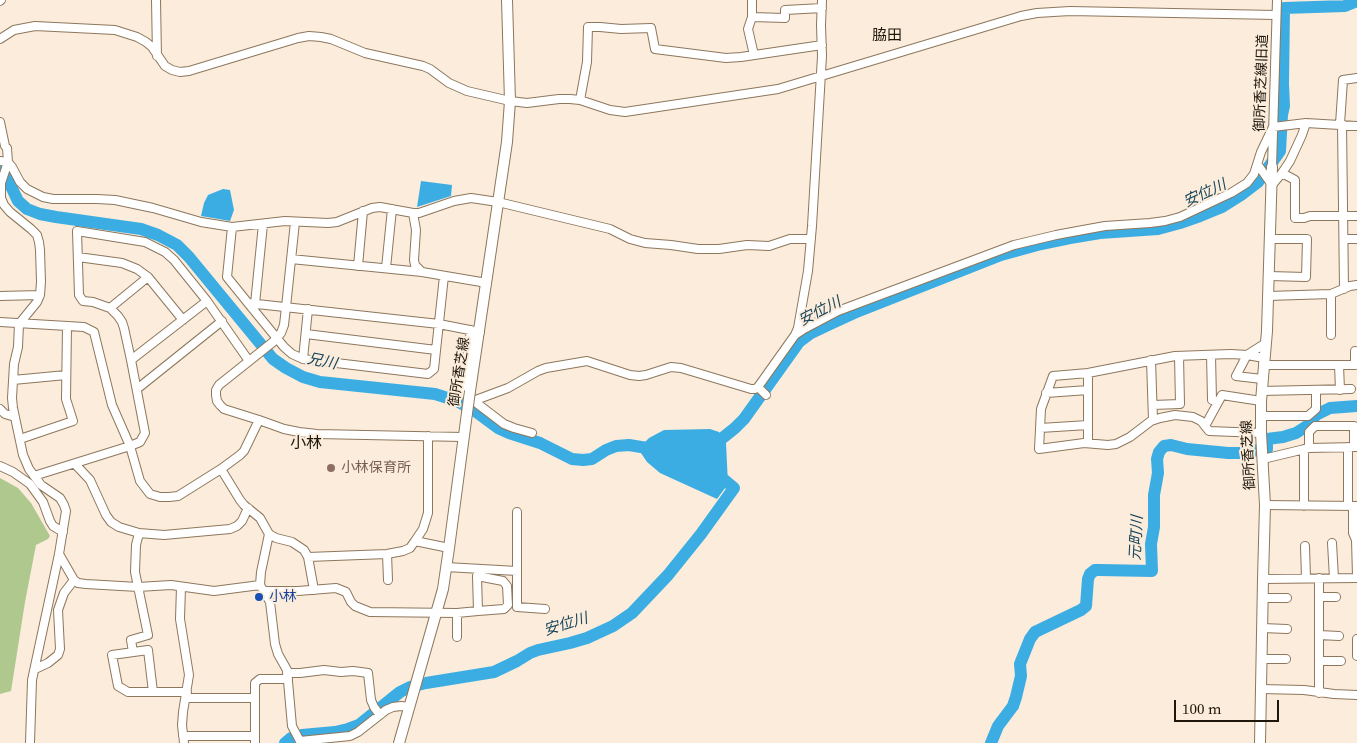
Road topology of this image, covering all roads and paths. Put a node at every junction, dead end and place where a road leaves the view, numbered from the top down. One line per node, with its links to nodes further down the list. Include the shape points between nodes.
1 (156, 0): 11 (street)
2 (507, 0): 15 (main road, 御所香芝線)
3 (752, 0): 7 (street)
4 (1277, 0): 6 (street, 御所香芝線旧道)
5 (822, 4): 7 (street, via 786,10 785,18); 9 (street)
6 (1276, 15): 12 (street, via 1037,13); 20 (street, 御所香芝線旧道)
7 (752, 18): 10 (street, via 748,29)
8 (0, 39): 11 (street, via 14,30 35,26 115,30 137,37 152,47)
9 (822, 45): 10 (street); 12 (street)
10 (754, 55): 14 (street, via 726,58 655,49 651,28 588,27 587,62)
11 (157, 56): 15 (street, via 164,66 172,70 189,71 298,38 320,37 365,53 423,66 459,88)
12 (821, 76): 14 (street, via 766,91 625,112); 35 (street)
13 (1357, 78): 18 (street, via 1343,80)
14 (580, 100): 15 (street)
15 (510, 101): 26 (main road, 御所香芝線, via 506,157)
16 (0, 122): 21 (street, via 7,148)
17 (1306, 123): 18 (street); 20 (street); 24 (street)
18 (1341, 124): 19 (street); 30 (street)
19 (1357, 126)
20 (1275, 127): 22 (street, 御所香芝線旧道); 23 (street, via 1267,139)
21 (5, 164): 34 (street, via 12,167 27,189 43,197 124,202); 51 (street, via 1,184 4,205 37,235 39,242)
22 (1272, 166): 25 (main road, 御所香芝線)
23 (1259, 167): 25 (street); 68 (street, via 1240,188 1180,217 1056,234 1014,245 838,311)
24 (1282, 173): 25 (street); 30 (street, via 1295,180 1294,218)
25 (1269, 180): 36 (main road, 御所香芝線)
26 (498, 202): 29 (street, via 463,199); 35 (street, via 610,229 637,242 719,249); 47 (main road, 御所香芝線)
27 (392, 209): 28 (street, via 380,207); 29 (street); 42 (street)
28 (363, 211): 32 (street, via 337,222); 41 (street)
29 (413, 213): 43 (street, via 416,230 414,260)
30 (1344, 216): 31 (street); 37 (street)
31 (1357, 216)
32 (295, 222): 33 (street); 40 (street)
33 (263, 224): 34 (street); 55 (street)
34 (232, 227): 55 (street, via 227,277)
35 (811, 239): 68 (street)
36 (1270, 239): 45 (main road, 御所香芝線); 45 (street, via 1307,239 1306,277)
37 (1344, 239): 38 (street); 49 (street)
38 (1357, 239)
39 (78, 257): 46 (street, via 130,265); 54 (street, via 77,231 145,242 174,260); 57 (street, via 79,295 83,301)
40 (291, 259): 41 (street); 56 (street)
41 (358, 266): 42 (street)
42 (386, 268): 43 (street)
43 (422, 272): 44 (street)
44 (444, 276): 47 (street); 63 (street)
45 (1269, 276): 53 (main road, 御所香芝線)
46 (148, 277): 57 (street); 59 (street)
47 (487, 283): 65 (main road, 御所香芝線)
48 (1357, 285): 49 (street)
49 (1344, 289): 50 (street)
50 (1331, 294): 53 (street); 66 (street)
51 (40, 295): 52 (street); 62 (street)
52 (0, 296)
53 (1268, 296): 70 (main road, 御所香芝線)
54 (206, 300): 59 (street); 60 (street)
55 (251, 303): 56 (street); 69 (street)
56 (286, 307): 58 (street); 69 (street, via 284,325)
57 (110, 308): 77 (street, via 124,328)
58 (308, 309): 63 (street); 67 (street)
59 (182, 320): 77 (street)
60 (222, 321): 78 (street); 87 (street)
61 (0, 322): 62 (street)
62 (19, 324): 64 (street); 85 (street)
63 (439, 324): 65 (street); 71 (street)
64 (67, 326): 83 (street); 112 (street, via 84,326 94,332 112,405)
65 (475, 331): 94 (main road, 御所香芝線)
66 (1328, 331)
67 (306, 334): 71 (street); 76 (street)
68 (795, 335): 86 (street)
69 (274, 340): 76 (street); 78 (street)
70 (1266, 343): 74 (street); 80 (main road, 御所香芝線)
71 (436, 350): 76 (street, via 434,369 428,374)
72 (1356, 351): 81 (street, via 1355,365)
73 (1211, 355): 74 (street); 75 (street); 96 (street)
74 (1246, 355): 80 (street); 84 (street, via 1236,376)
75 (1178, 356): 79 (street); 97 (street, via 1180,404)
76 (303, 359)
77 (131, 360): 87 (street)
78 (249, 360): 101 (street, via 219,385 217,400 224,408)
79 (1150, 360): 82 (street); 97 (street)
80 (1263, 362): 81 (street); 84 (main road, 御所香芝線)
81 (1339, 365): 91 (street)
82 (1088, 373): 89 (street); 92 (street, via 1053,376)
83 (66, 375): 85 (street); 110 (street, via 66,399 73,421)
84 (1262, 379): 95 (main road, 御所香芝線)
85 (13, 380): 100 (street)
86 (758, 387): 93 (street); 94 (street, via 751,389 676,367 639,376 587,361 546,368 508,388)
87 (137, 389): 112 (street, via 145,433 140,442)
88 (1351, 389): 91 (street)
89 (1088, 390): 92 (street); 103 (street)
90 (1316, 390): 91 (street); 95 (street); 99 (street, via 1316,409 1308,416)
91 (1340, 390)
92 (1046, 393): 105 (street)
93 (766, 395)
94 (472, 396): 106 (street, via 504,424); 109 (main road, 御所香芝線, bridge)
95 (1261, 396): 99 (main road, 御所香芝線); 104 (street, via 1222,395)
96 (1212, 400)
97 (1153, 406): 102 (street)
98 (0, 409): 100 (street)
99 (1261, 416): 107 (main road, 御所香芝線)
100 (15, 417): 110 (street)
101 (259, 420): 108 (street, via 308,433); 118 (street, via 244,451)
102 (1154, 420): 104 (street, via 1185,415); 111 (street, via 1116,444)
103 (1088, 425): 105 (street); 111 (street)
104 (1206, 426): 107 (street, via 1209,431)
105 (1040, 428): 111 (street, via 1039,449)
106 (532, 433)
107 (1261, 433): 115 (main road, 御所香芝線)
108 (428, 436): 109 (street); 128 (street, via 428,513)
109 (463, 438): 131 (main road, 御所香芝線)
110 (20, 439): 119 (street, via 25,461)
111 (1088, 443)
112 (130, 446): 116 (street); 118 (street, via 140,481 150,494 160,497 178,496)
113 (1353, 447): 114 (street); 114 (street, via 1354,426 1315,426 1309,432); 122 (street)
114 (1307, 449): 115 (street); 121 (street)
115 (1262, 453): 120 (main road, 御所香芝線)
116 (76, 464): 119 (street); 126 (street, via 90,480 111,522)
117 (0, 466): 125 (street, via 30,484 43,502 53,526)
118 (221, 469): 123 (street)
119 (34, 476): 125 (street, via 64,505)
120 (1266, 505): 121 (street); 142 (main road, 御所香芝線)
121 (1304, 506): 122 (street)
122 (1353, 506): 138 (street)
123 (248, 508): 126 (street, via 242,521 230,529 178,535); 127 (street, via 260,518)
124 (517, 512): 136 (street)
125 (63, 532): 132 (street)
126 (139, 532): 145 (street, via 135,558)
127 (269, 534): 134 (street, via 299,546); 146 (street)
128 (416, 541): 131 (street); 133 (street, via 410,548)
129 (1332, 543): 141 (street)
130 (1305, 546): 139 (street)
131 (449, 548): 135 (main road, 御所香芝線)
132 (59, 554): 143 (street); 168 (street)
133 (387, 554): 134 (street); 137 (street, via 388,578)
134 (308, 557): 147 (street)
135 (446, 566): 136 (street); 154 (main road, 御所香芝線)
136 (517, 571): 152 (street, via 517,607)
137 (397, 576)
138 (1357, 577): 141 (street)
139 (1306, 578): 140 (street); 142 (street)
140 (1319, 578): 141 (street); 148 (street)
141 (1334, 578)
142 (1263, 579): 150 (main road, 御所香芝線)
143 (74, 580): 145 (street, via 86,584); 168 (street, via 64,592 58,610 58,655)
144 (181, 586): 145 (street); 146 (street, via 214,591); 173 (street, via 180,619 189,676)
145 (138, 587): 162 (street, via 148,635 131,640)
146 (261, 588): 147 (street); 169 (street, via 270,602 275,644)
147 (314, 590): 154 (street, via 342,589 355,606 370,612)
148 (1319, 597): 149 (street); 158 (street)
149 (1336, 597)
150 (1262, 598): 151 (street); 156 (main road, 御所香芝線)
151 (1287, 598)
152 (545, 609)
153 (478, 611): 153 (street, via 504,609 508,605 507,586 503,581 478,576); 155 (street)
154 (436, 613): 155 (street); 176 (main road, 御所香芝線)
155 (457, 613): 160 (street)
156 (1262, 628): 157 (street); 164 (main road, 御所香芝線)
157 (1287, 628)
158 (1319, 635): 159 (street); 166 (street)
159 (1339, 636)
160 (457, 638)
161 (1357, 639): 163 (street)
162 (133, 652): 171 (street, via 148,650); 171 (street, via 112,655 118,686 128,692)
163 (1357, 656)
164 (1262, 659): 165 (street); 170 (main road, 御所香芝線)
165 (1286, 659)
166 (1319, 661): 167 (street); 172 (street)
167 (1341, 661)
168 (34, 669): 181 (street)
169 (287, 676): 175 (street, via 255,682); 177 (street, via 324,670 368,673 369,693); 180 (street, via 291,717)
170 (1261, 689): 172 (street); 183 (main road, 御所香芝線)
171 (154, 692): 173 (street)
172 (1319, 693): 174 (street)
173 (186, 695): 175 (street); 178 (street)
174 (1357, 695)
175 (255, 698): 179 (street)
176 (409, 707): 177 (street); 182 (main road, 御所香芝線)
177 (377, 711): 180 (street, via 358,732 350,736)
178 (183, 740): 179 (street)
179 (255, 740)
180 (300, 742)
181 (30, 743)
182 (398, 743)
183 (1260, 743)

